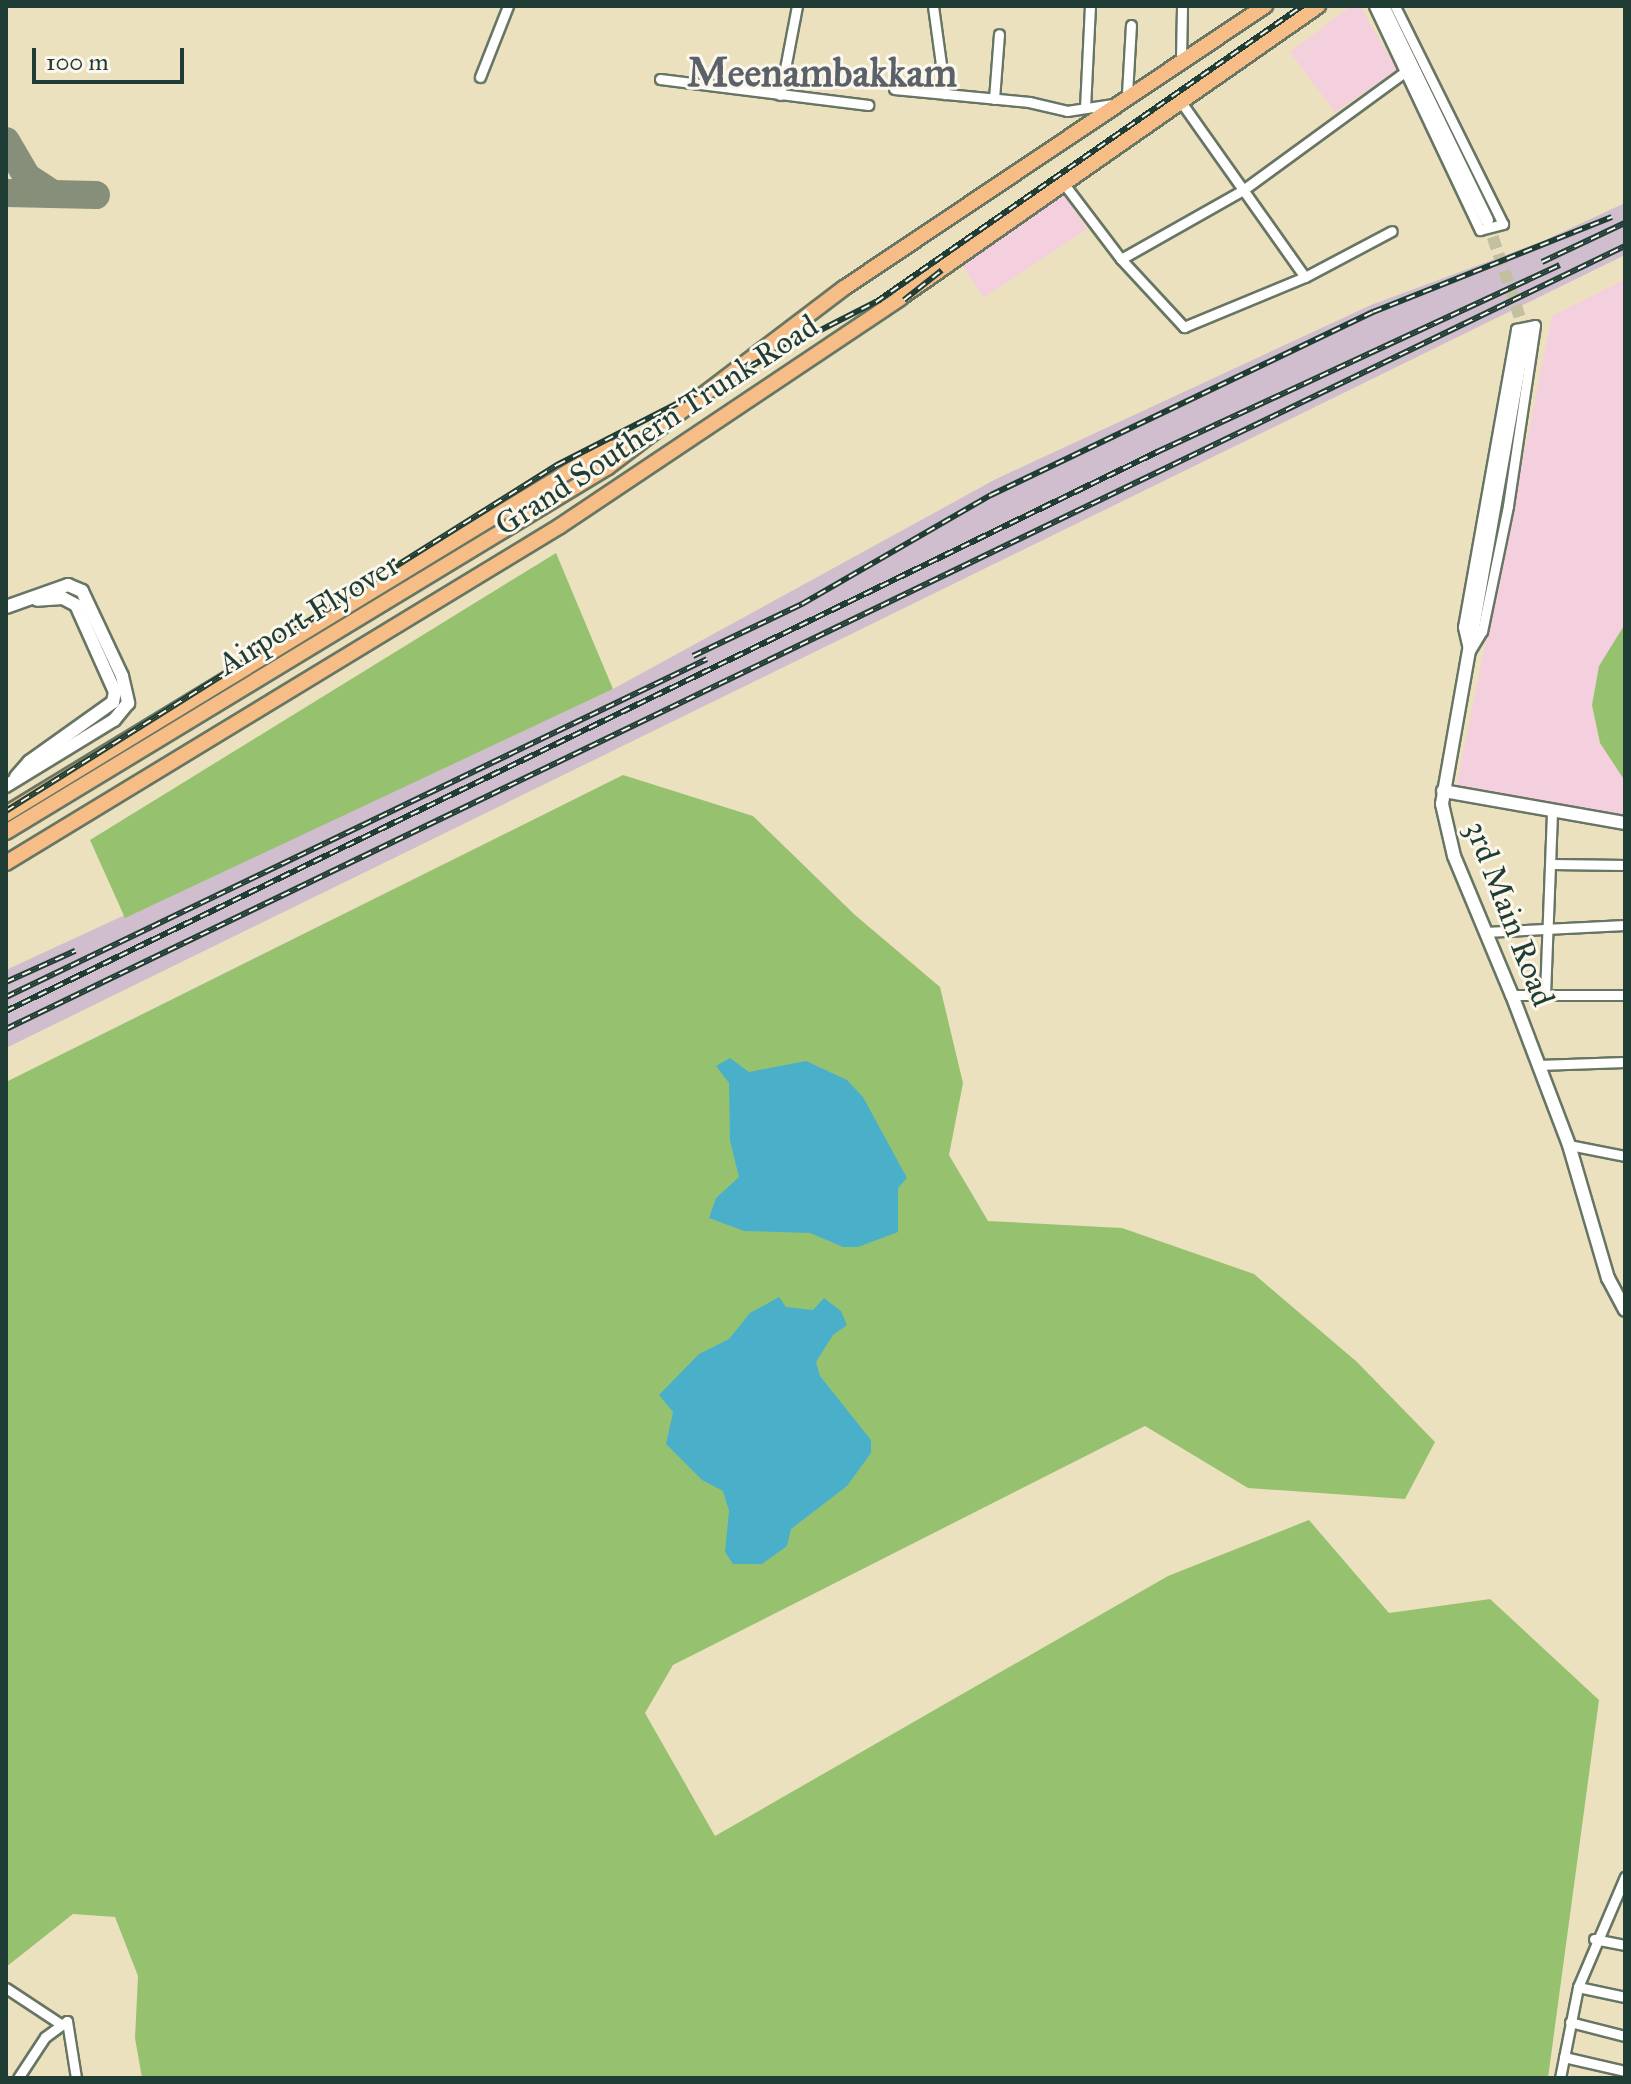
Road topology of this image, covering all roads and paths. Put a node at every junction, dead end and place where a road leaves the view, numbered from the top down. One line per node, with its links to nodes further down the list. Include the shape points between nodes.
1 (508, 6): 15 (street)
2 (797, 6): 20 (street)
3 (933, 6): 18 (street)
4 (1090, 6): 25 (street)
5 (1182, 6): 13 (street)
6 (1265, 6): 13 (main road, Grand Southern Trunk Road)
7 (1318, 6): 22 (main road, Grand Southern Trunk Road)
8 (1374, 6): 14 (street)
9 (1383, 6): 28 (street)
10 (1395, 6): 14 (street, via 1503,224 1480,230)
11 (1131, 25): 19 (street)
12 (999, 34): 21 (street)
13 (1181, 59): 19 (main road, Grand Southern Trunk Road)
14 (1406, 71): 27 (street)
15 (480, 77)
16 (660, 79): 20 (street)
17 (894, 89): 18 (street)
18 (945, 94): 21 (street)
19 (1127, 94): 23 (main road, Grand Southern Trunk Road)
20 (780, 95): 24 (street)
21 (994, 99): 25 (street, via 1067,111)
22 (1181, 102): 26 (main road, Grand Southern Trunk Road); 27 (street)
23 (1113, 104): 25 (street); 33 (main road, Grand Southern Trunk Road, via 844,288)
24 (868, 105)
25 (1085, 108)
26 (1064, 184): 30 (street); 43 (main road, Grand Southern Trunk Road, via 560,526)
27 (1243, 190): 30 (street); 31 (street)
28 (1487, 220)
29 (1392, 231): 31 (street)
30 (1121, 259): 31 (street, via 1184,327)
31 (1305, 277)
32 (1525, 333): 36 (street, 3rd Main Road)
33 (640, 445): 40 (main road, via 607,448); 42 (main road, Airport Flyover)
34 (6, 607): 37 (street, via 68,585 82,591 128,703 114,720)
35 (6, 613): 37 (street, via 43,598 63,598 76,605 108,673 113,702 29,762)
36 (1469, 653): 36 (street, via 1463,627 1516,329 1535,325 1504,530 1482,631); 38 (street, 3rd Main Road)
37 (9, 784)
38 (1443, 791): 39 (street); 48 (street, 3rd Main Road, via 1454,856)
39 (1552, 813): 41 (street); 44 (street)
40 (6, 814)
41 (1625, 823)
42 (6, 832)
43 (6, 863)
44 (1552, 864): 45 (street); 47 (street)
45 (1625, 865)
46 (1625, 925): 47 (street)
47 (1545, 931): 48 (street); 50 (street)
48 (1485, 932): 49 (street, 3rd Main Road)
49 (1512, 995): 50 (street); 53 (street, 3rd Main Road)
50 (1545, 995): 51 (street)
51 (1625, 995)
52 (1625, 1062): 53 (street)
53 (1538, 1065): 54 (street, 3rd Main Road)
54 (1569, 1145): 55 (street); 56 (street, 3rd Main Road, via 1608,1278)
55 (1625, 1156)
56 (1625, 1310)
57 (1625, 1877): 58 (street)
58 (1594, 1939): 59 (street); 60 (street)
59 (1625, 1945)
60 (1578, 1987): 62 (street); 63 (street)
61 (6, 1988): 64 (street)
62 (1625, 1997)
63 (1570, 2022): 65 (street); 66 (street)
64 (59, 2023): 68 (street); 69 (street, via 67,2021)
65 (1625, 2036)
66 (1564, 2057): 67 (street); 70 (street)
67 (1625, 2071)
68 (18, 2078)
69 (76, 2078)
70 (1560, 2078)

